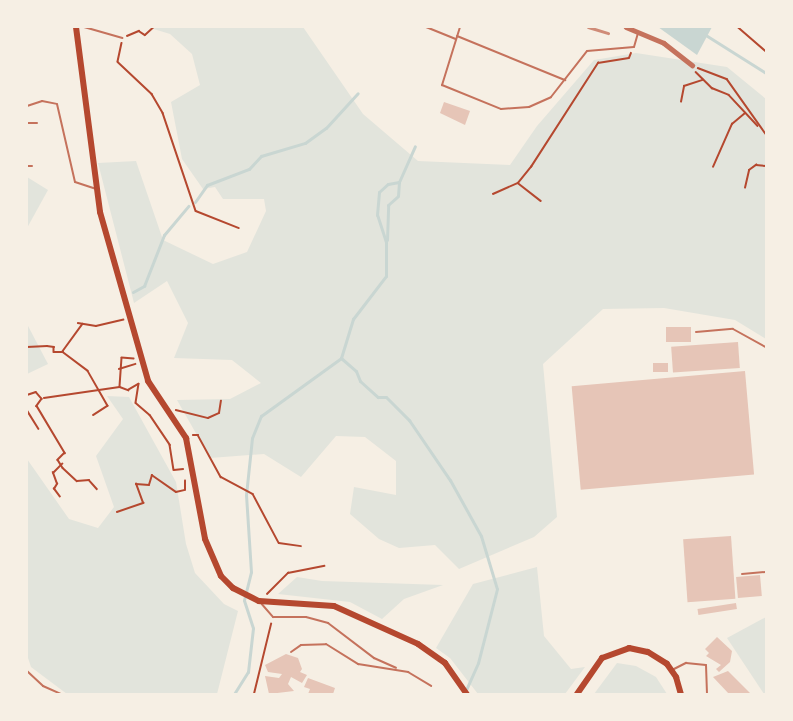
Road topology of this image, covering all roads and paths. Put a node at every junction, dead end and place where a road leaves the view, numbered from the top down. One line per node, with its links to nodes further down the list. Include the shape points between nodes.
1 (76, 27): 28 (main road)
2 (84, 27): 10 (lane)
3 (154, 27): 10 (path, via 145,35 139,31)
4 (426, 27): 9 (lane)
5 (460, 27): 9 (lane)
6 (626, 27): 8 (street)
7 (738, 27): 12 (path)
8 (638, 30): 11 (lane); 13 (street)
9 (456, 37): 14 (lane); 14 (lane, via 442,85 481,102 501,109 529,107 551,97)
10 (122, 38): 32 (path, via 118,62 152,94 163,113 196,211)
11 (634, 47): 14 (lane, via 587,51); 27 (path, via 629,58 598,63 586,76)
12 (766, 51)
13 (692, 65)
14 (566, 80)
15 (704, 80): 16 (path, via 684,86); 18 (path, via 729,95 738,109); 21 (path, via 693,65 727,79 747,103)
16 (681, 102)
17 (27, 106): 28 (lane, via 42,100 57,104 75,182)
18 (746, 112): 21 (path); 26 (path, via 732,124)
19 (27, 123): 20 (lane)
20 (37, 123)
21 (760, 128): 22 (path)
22 (766, 134)
23 (27, 166): 24 (lane)
24 (32, 166)
25 (766, 166): 29 (path, via 756,165 749,170)
26 (713, 167)
27 (518, 183): 30 (path); 31 (path)
28 (94, 188): 33 (main road)
29 (745, 188)
30 (493, 194)
31 (541, 201)
32 (239, 228)
33 (130, 318): 35 (path); 40 (main road)
34 (78, 323): 35 (path)
35 (83, 324): 39 (path)
36 (696, 332): 38 (lane, via 733,329)
37 (27, 347): 39 (path, via 47,346 54,347 54,352)
38 (766, 347)
39 (63, 352): 45 (path, via 88,371)
40 (141, 360): 41 (path); 41 (path, via 122,358); 42 (main road)
41 (119, 369): 44 (path)
42 (148, 381): 43 (path); 50 (main road)
43 (139, 384): 44 (path, via 128,390); 56 (path, via 136,403 150,415 170,445 174,470)
44 (120, 387): 45 (path)
45 (97, 390): 47 (path); 52 (path, via 108,406)
46 (27, 395): 47 (path, via 36,392)
47 (42, 399): 55 (path, via 37,406 65,453 58,460)
48 (221, 400): 50 (path, via 219,413 208,418)
49 (27, 404): 51 (path)
50 (168, 408): 54 (main road)
51 (27, 410): 53 (path)
52 (94, 415)
53 (39, 429)
54 (186, 438): 56 (main road); 61 (path, via 198,435 214,471 253,494 279,543)
55 (62, 464): 58 (path, via 77,481 89,480); 59 (path, via 53,473 57,484 54,489)
56 (192, 468): 57 (main road)
57 (195, 480): 60 (path, via 185,482 185,489 176,492 152,475 148,485 136,484 143,503); 65 (main road, via 204,538 221,576)
58 (97, 489)
59 (60, 497)
60 (117, 512)
61 (301, 546)
62 (324, 566): 65 (path, via 288,573)
63 (766, 572): 64 (lane)
64 (742, 574)
65 (259, 601): 66 (lane); 74 (main road, via 334,606 418,644 445,663)
66 (273, 617): 68 (lane, via 328,622 374,658); 73 (path)
67 (291, 652): 68 (lane, via 301,645 326,644 358,664)
68 (396, 668): 71 (lane)
69 (672, 670): 75 (main road, via 648,652 616,649 597,662); 76 (main road); 77 (lane, via 686,663 706,665)
70 (27, 671): 72 (lane)
71 (431, 686)
72 (61, 694)
73 (254, 694)
74 (467, 694)
75 (578, 694)
76 (681, 694)
77 (707, 694)

